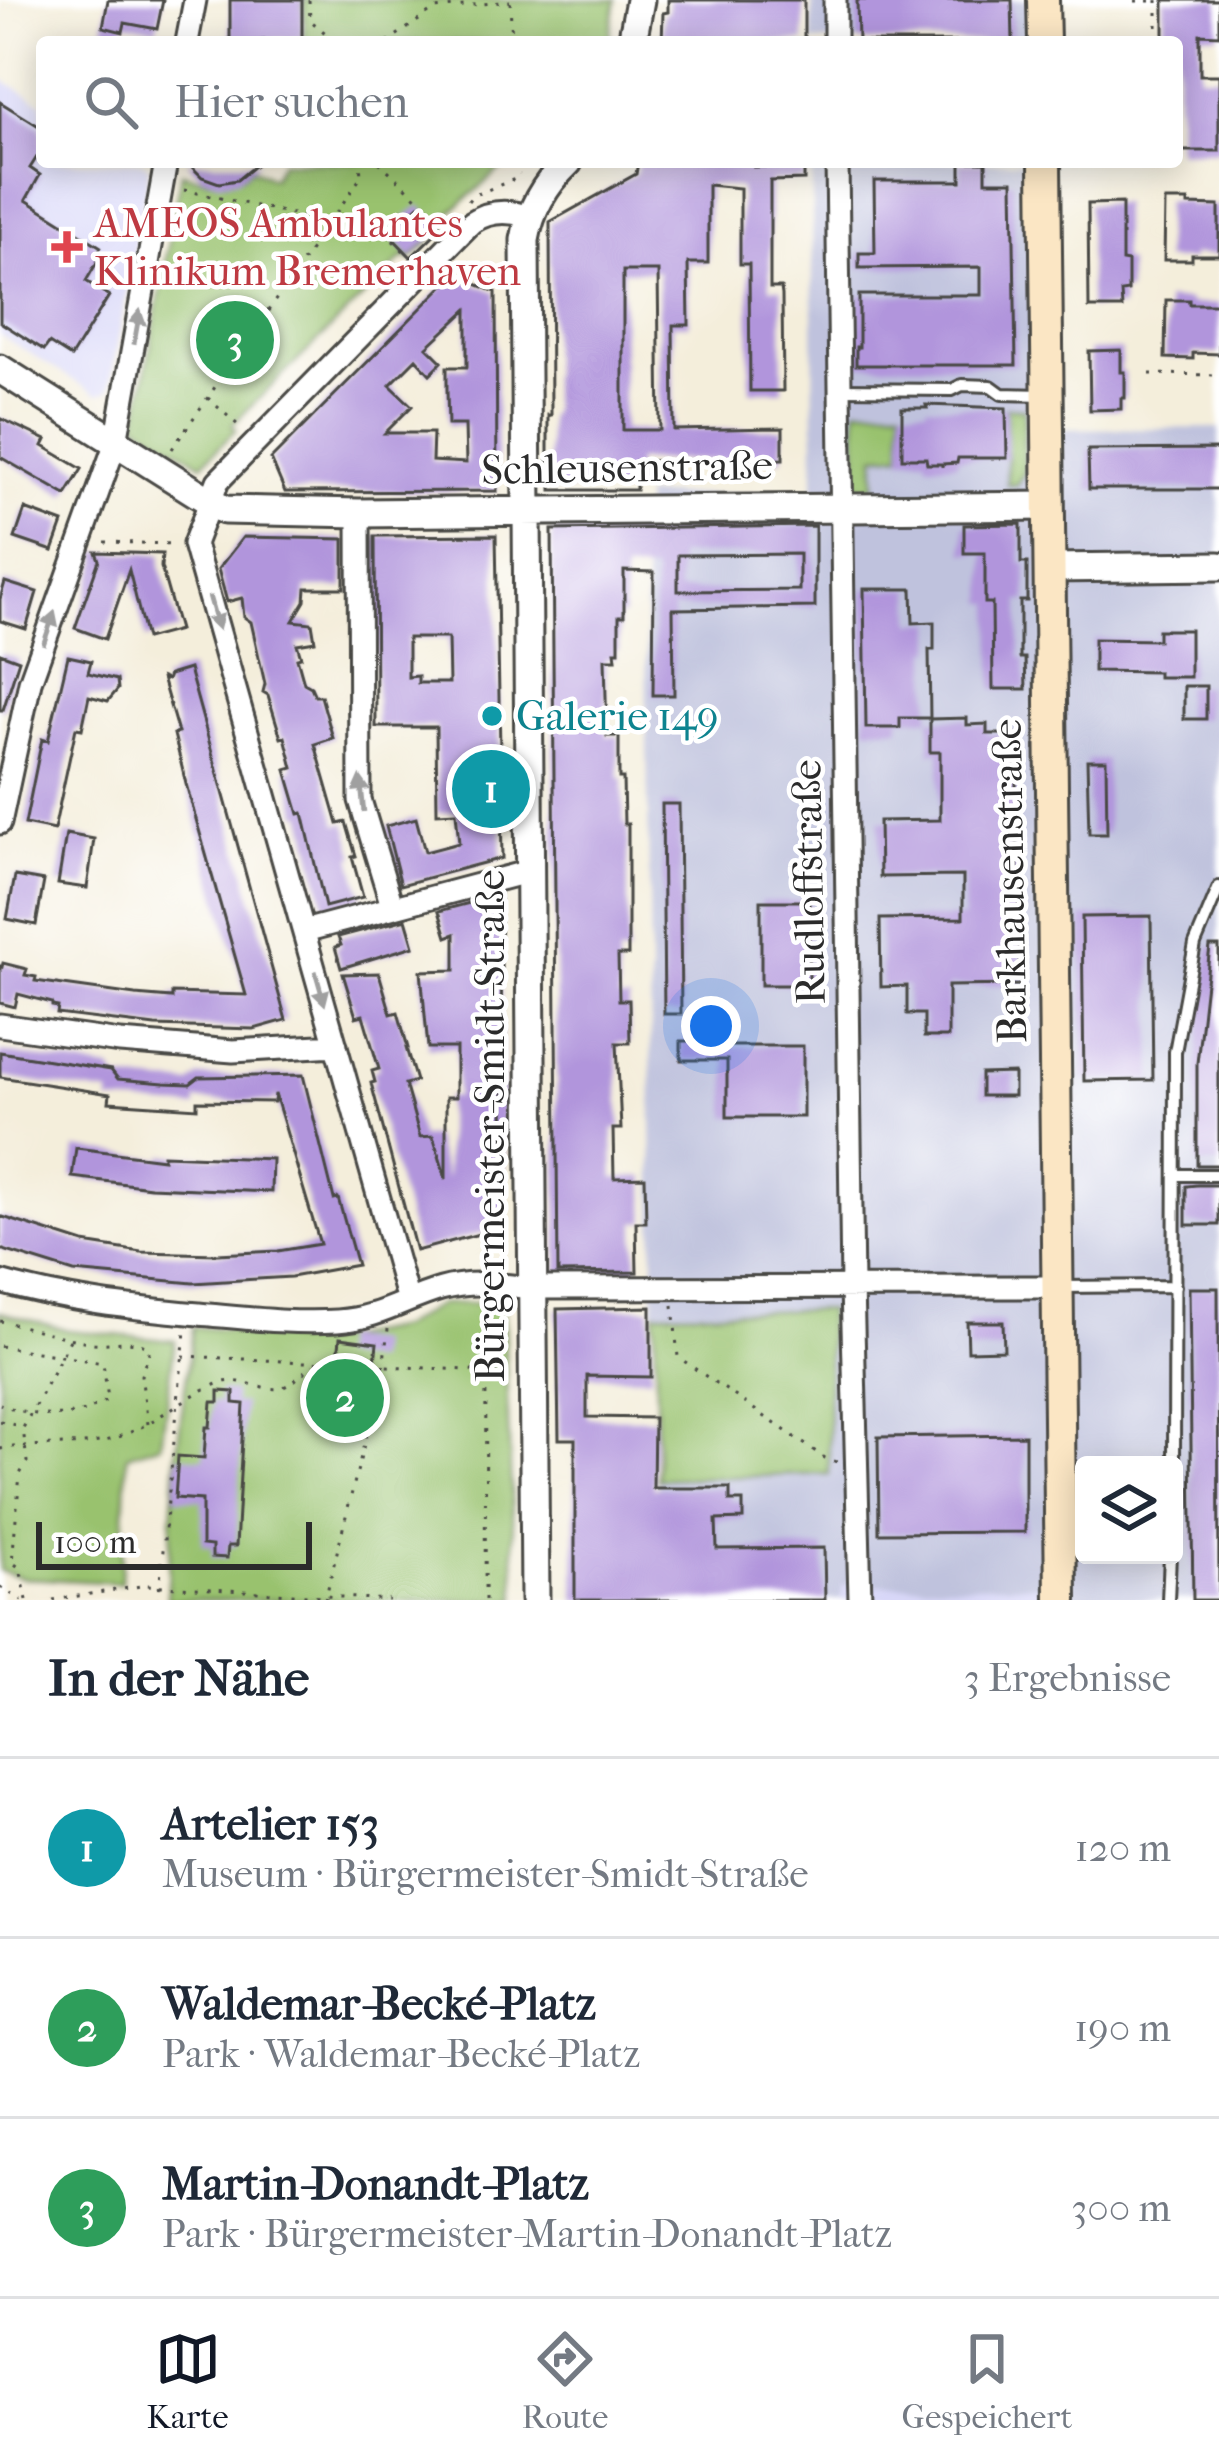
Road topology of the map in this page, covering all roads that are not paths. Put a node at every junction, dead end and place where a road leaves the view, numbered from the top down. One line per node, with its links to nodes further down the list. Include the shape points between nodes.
1 (195, 0): 5 (street)
2 (640, 0): 6 (street)
3 (835, 0): 7 (street)
4 (1043, 0): 8 (main road)
5 (188, 36)
6 (633, 36)
7 (835, 36)
8 (1044, 36)
9 (165, 168): 17 (street, one-way to 9)
10 (563, 168): 13 (street)
11 (837, 168): 15 (street, Rudloffstraße)
12 (1045, 168): 16 (main road, Barkhausenstraße)
13 (529, 217): 18 (street, via 498,212 472,222 218,481); 21 (street, Bürgermeister-Smidt-Straße)
14 (0, 369): 17 (street)
15 (840, 388): 16 (lane, via 991,386 1002,394); 20 (street, Rudloffstraße)
16 (1048, 395): 19 (main road, Barkhausenstraße)
17 (116, 442): 18 (street); 25 (street, one-way to 17, via 30,682)
18 (209, 501): 22 (street, Schleusenstraße, via 224,510); 29 (street, one-way to 29, via 194,544)
19 (1049, 506): 20 (street, Schleusenstraße); 23 (main road, Barkhausenstraße)
20 (841, 508): 21 (street, Schleusenstraße); 36 (street, Rudloffstraße)
21 (528, 511): 22 (street, Schleusenstraße); 26 (street, Bürgermeister-Smidt-Straße)
22 (359, 513): 28 (street, one-way to 22, via 360,800)
23 (1049, 568): 24 (street); 37 (main road, Barkhausenstraße)
24 (1215, 570)
25 (0, 823)
26 (530, 871): 28 (street); 38 (street, Bürgermeister-Smidt-Straße)
27 (1219, 887): 32 (lane, via 1195,944 1175,1052)
28 (392, 906): 29 (street)
29 (304, 931): 31 (street, one-way to 31)
30 (0, 1025): 31 (street, via 233,1051)
31 (336, 1045): 39 (street)
32 (1175, 1175): 33 (lane); 35 (lane)
33 (1219, 1175)
34 (0, 1282): 39 (street, via 121,1307 280,1321 338,1321)
35 (1175, 1286): 37 (lane); 40 (lane)
36 (852, 1287): 37 (street); 38 (street); 43 (street, Rudloffstraße)
37 (1058, 1287): 44 (main road, Barkhausenstraße)
38 (532, 1288): 39 (street, via 445,1287); 42 (street, Bürgermeister-Smidt-Straße)
39 (399, 1305)
40 (1174, 1456)
41 (1170, 1564): 45 (lane)
42 (535, 1600)
43 (860, 1600)
44 (1061, 1600)
45 (1168, 1600)

